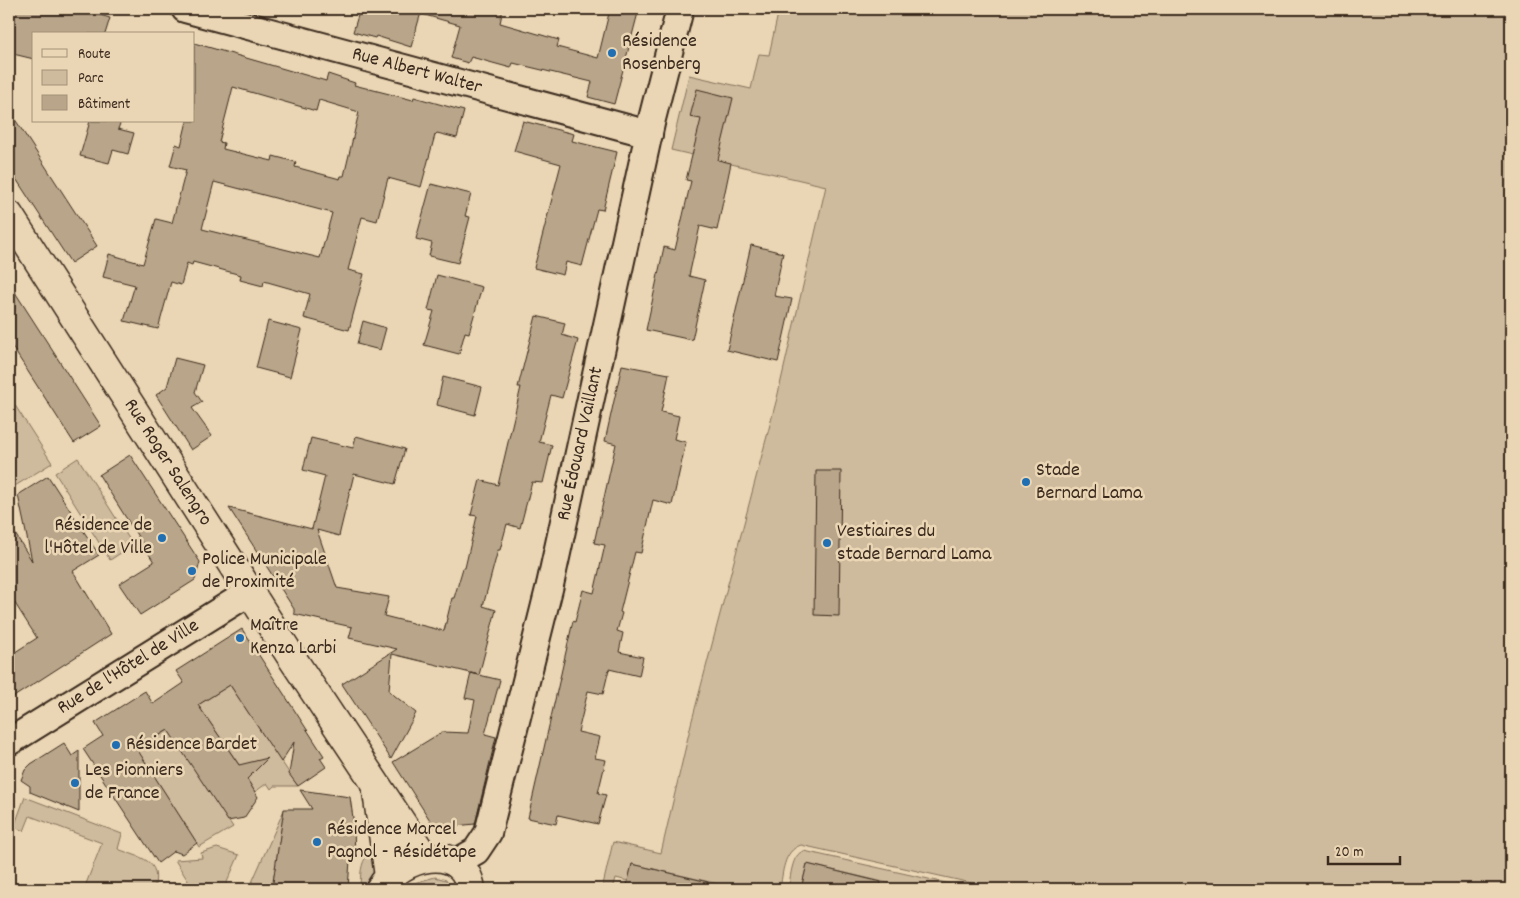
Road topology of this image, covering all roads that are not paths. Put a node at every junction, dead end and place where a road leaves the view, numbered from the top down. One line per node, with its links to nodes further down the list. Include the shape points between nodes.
1 (185, 9): 3 (street, Rue Albert Walter)
2 (680, 9): 3 (street, Rue Édouard Vaillant)
3 (649, 134): 9 (street, Rue Édouard Vaillant, via 550,585 488,833 476,851)
4 (9, 215): 5 (street, Rue Roger Salengro)
5 (250, 592): 6 (street, Rue de l'Hôtel de Ville); 7 (street, Rue Roger Salengro)
6 (9, 742)
7 (376, 783): 8 (street, Rue Roger Salengro); 10 (street, Rue Roger Salengro)
8 (425, 858): 9 (street); 10 (street, via 402,866)
9 (455, 863): 11 (street, via 466,872)
10 (384, 882)
11 (471, 889)

